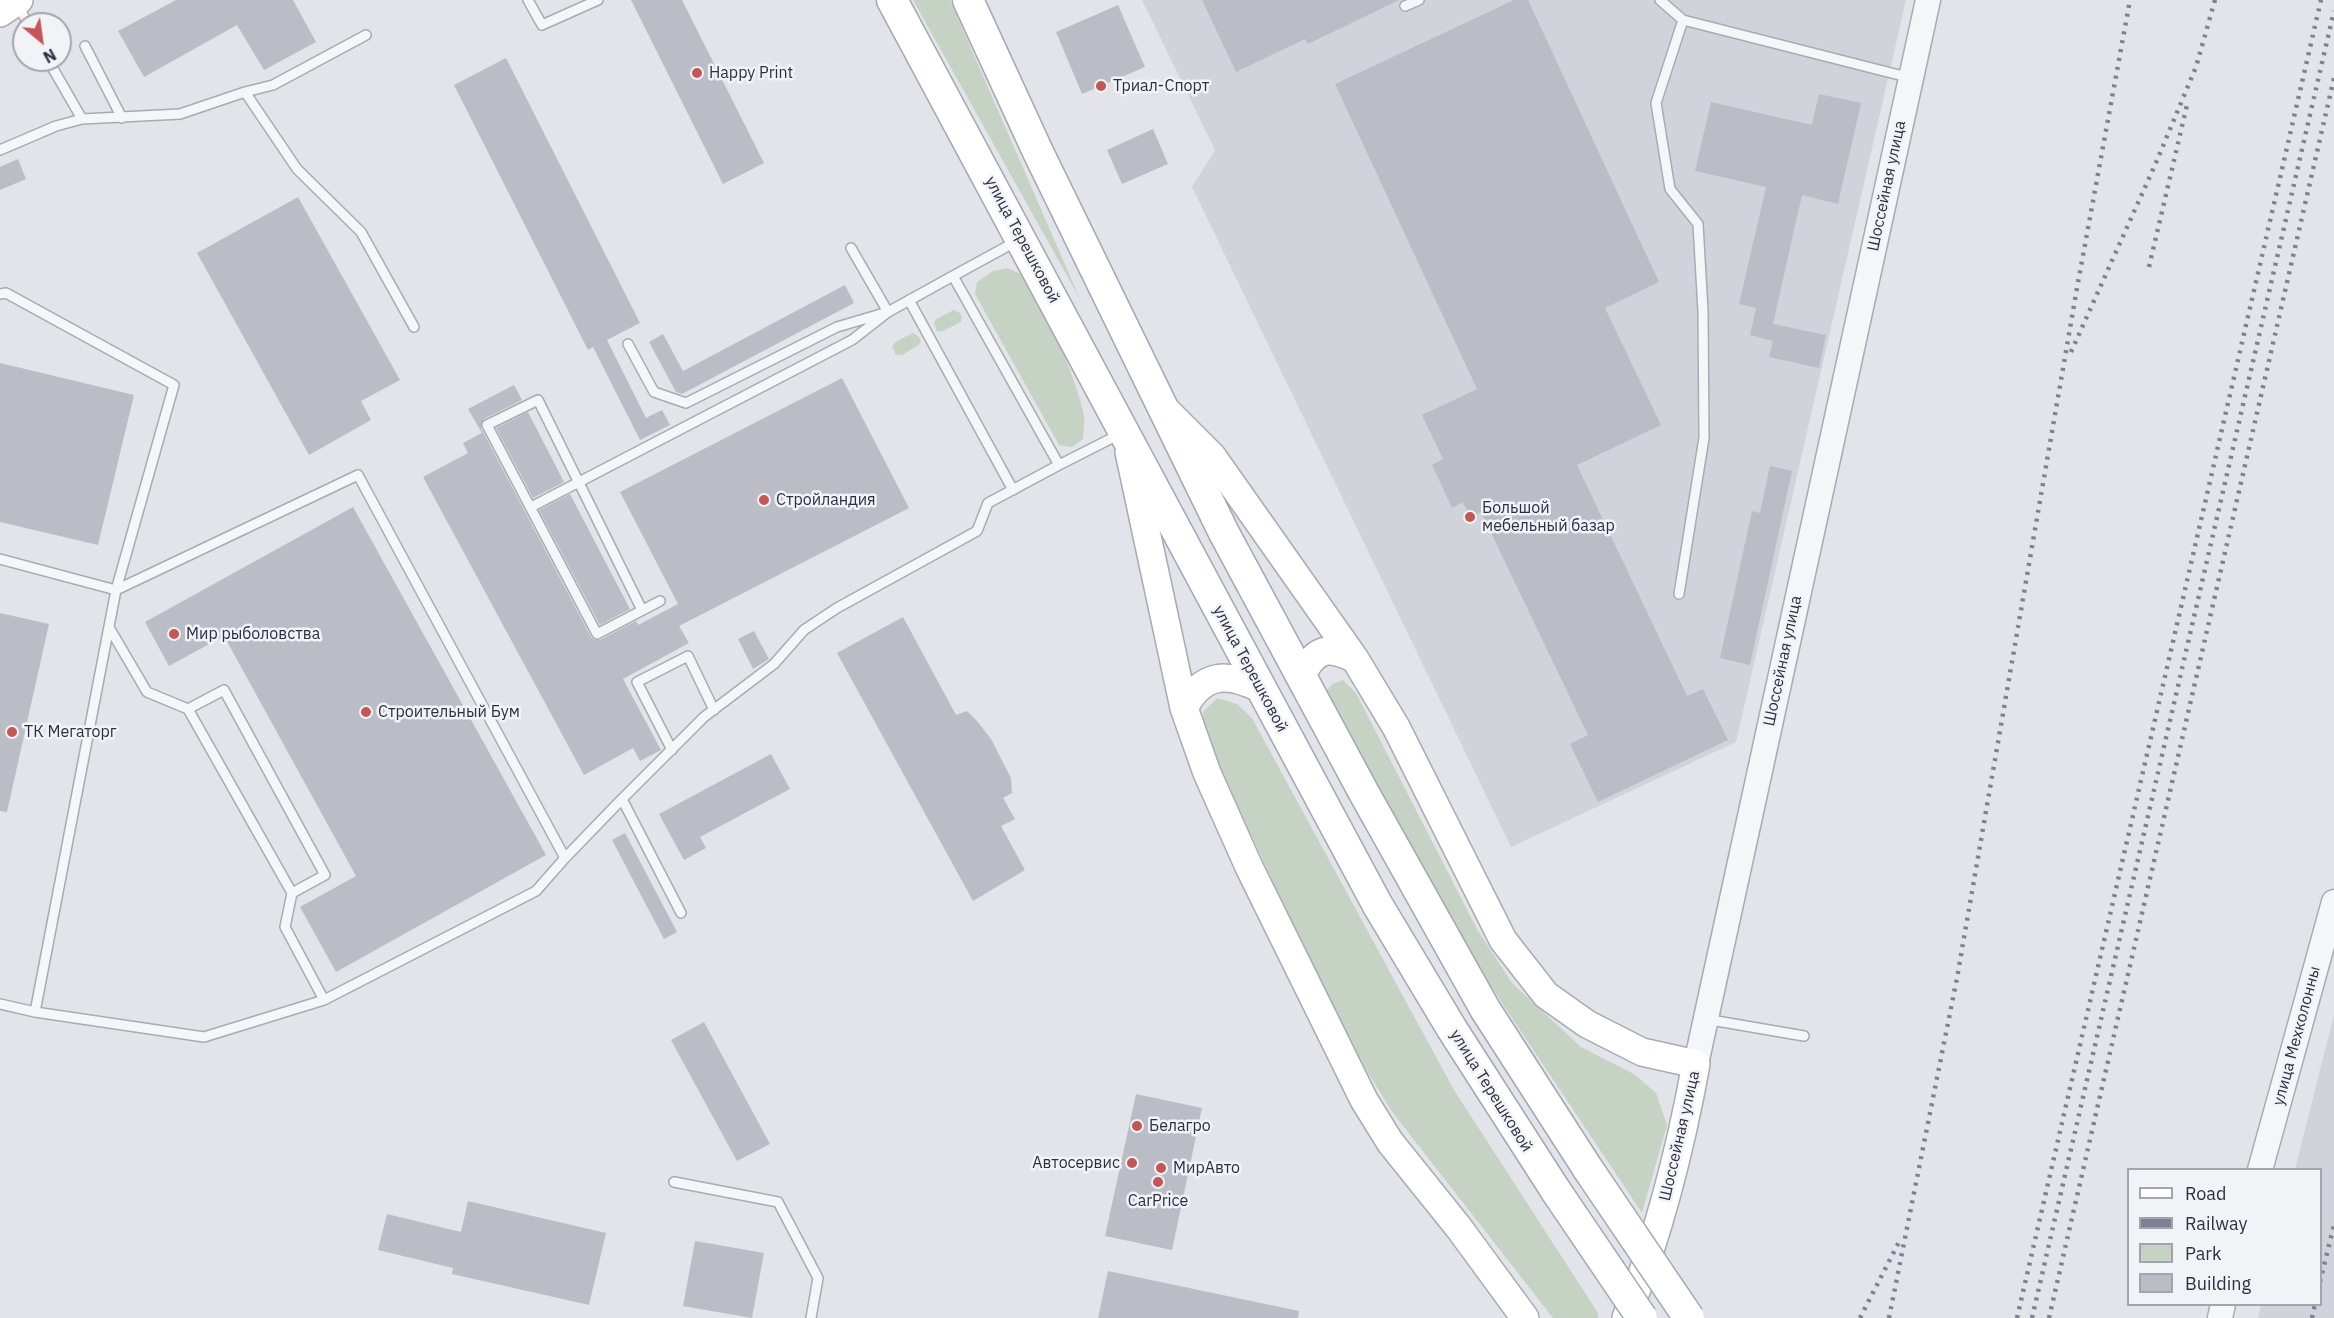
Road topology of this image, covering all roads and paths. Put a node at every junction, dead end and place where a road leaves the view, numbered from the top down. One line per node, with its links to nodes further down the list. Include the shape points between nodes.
1 (528, 0): 2 (lane, via 542,25)
2 (598, 0)
3 (892, 0): 18 (main road, улица Терешковой)
4 (968, 0): 26 (main road)
5 (1419, 0): 8 (lane)
6 (1660, 0): 9 (lane)
7 (1928, 0): 13 (street, Шоссейная улица)
8 (1405, 6)
9 (1683, 20): 13 (lane); 36 (lane, via 1656,103 1670,189 1698,225 1703,310 1704,438)
10 (366, 35): 14 (lane, via 273,85)
11 (85, 46): 15 (lane)
12 (55, 72): 16 (lane)
13 (1911, 78): 55 (street, Шоссейная улица)
14 (245, 92): 15 (lane, via 180,114); 24 (lane, via 297,169 361,232)
15 (122, 118): 16 (lane)
16 (82, 119): 17 (lane)
17 (0, 150)
18 (1022, 238): 20 (lane); 27 (main road, улица Терешковой)
19 (851, 248): 23 (lane)
20 (953, 276): 22 (lane); 30 (lane)
21 (0, 294): 35 (lane, via 6,293 174,385)
22 (909, 300): 23 (lane); 32 (lane)
23 (888, 312): 25 (lane, via 837,327 686,403 654,392); 31 (lane, via 852,340)
24 (414, 327)
25 (628, 344)
26 (1136, 351): 27 (main road); 28 (main road)
27 (1093, 374): 29 (main road, улица Терешковой)
28 (1165, 410): 40 (main road, via 1212,456); 41 (main road, via 1224,533)
29 (1124, 432): 30 (lane); 42 (main road, улица Терешковой); 43 (main road)
30 (1059, 465): 32 (lane)
31 (580, 483): 33 (lane); 33 (lane, via 538,400 487,425); 38 (lane)
32 (1013, 490): 45 (lane, via 988,503 977,531 804,630 774,664)
33 (531, 507): 38 (lane, via 597,634)
34 (0, 559): 35 (lane)
35 (116, 590): 39 (lane); 48 (lane, via 358,475)
36 (1679, 594)
37 (660, 601): 38 (lane)
38 (642, 610)
39 (110, 629): 44 (lane, via 147,692); 54 (lane)
40 (1355, 659): 41 (main road, via 1337,650 1325,651 1314,657); 57 (main road, via 1396,727 1503,940 1525,970 1546,994 1587,1024 1642,1052)
41 (1302, 675): 64 (main road, bridge, via 1485,1009)
42 (1261, 689): 43 (main road, via 1243,679 1212,680 1191,695); 63 (main road, улица Терешковой, bridge, via 1377,904 1452,1029)
43 (1184, 708): 61 (main road, via 1207,773 1249,867 1364,1100 1390,1142)
44 (188, 709): 49 (lane); 49 (lane, via 224,690 325,874)
45 (714, 710): 46 (lane); 46 (lane, via 688,656 637,682)
46 (672, 750): 47 (lane)
47 (622, 800): 48 (lane); 51 (lane)
48 (565, 858): 52 (lane, via 536,891)
49 (292, 893): 52 (lane, via 285,927)
50 (2334, 902): 58 (street, улица Мехколонны)
51 (681, 913)
52 (324, 1000): 54 (lane, via 204,1037)
53 (0, 1004): 54 (lane)
54 (35, 1012)
55 (1705, 1019): 56 (lane); 57 (street, Шоссейная улица)
56 (1804, 1036)
57 (1696, 1064): 62 (main road, Шоссейная улица, via 1661,1219)
58 (2261, 1168)
59 (674, 1182): 60 (lane, via 778,1202 818,1278)
60 (811, 1318)
61 (1525, 1318)
62 (1626, 1318)
63 (1642, 1318)
64 (1689, 1318)

